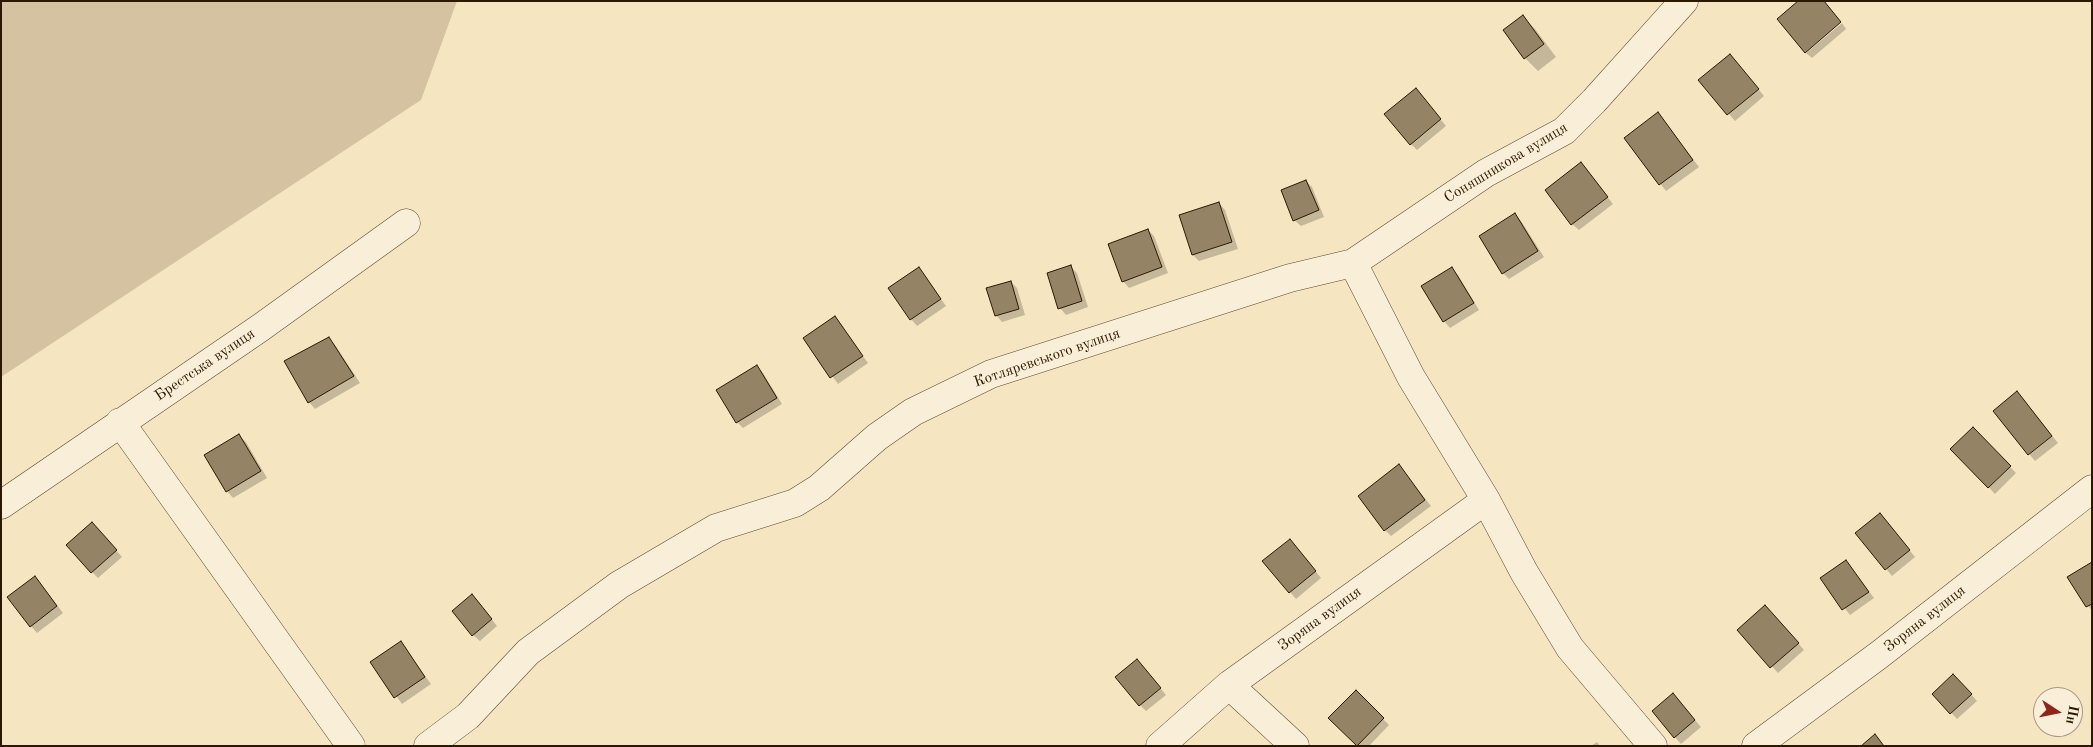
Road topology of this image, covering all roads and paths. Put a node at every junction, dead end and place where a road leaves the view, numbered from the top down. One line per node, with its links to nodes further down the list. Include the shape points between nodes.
1 (1684, 1): 3 (street, Соняшникова вулиця, via 1564,131 1486,173)
2 (406, 223): 4 (street, Брестська вулиця, via 260,328)
3 (1352, 263): 6 (street, via 1411,377); 10 (street, Котляревського вулиця, via 1290,278 992,374 913,412 877,437 819,488 795,503 716,528 619,585 528,652 468,716)
4 (120, 422): 7 (street, Брестська вулиця); 9 (street)
5 (2092, 489): 14 (street, Зоряна вулиця)
6 (1486, 500): 8 (street, Зоряна вулиця); 13 (street, via 1570,648)
7 (1, 505)
8 (1229, 685): 11 (street, Зоряна вулиця); 12 (street)
9 (351, 746)
10 (428, 746)
11 (1160, 746)
12 (1295, 746)
13 (1653, 746)
14 (1756, 746)

